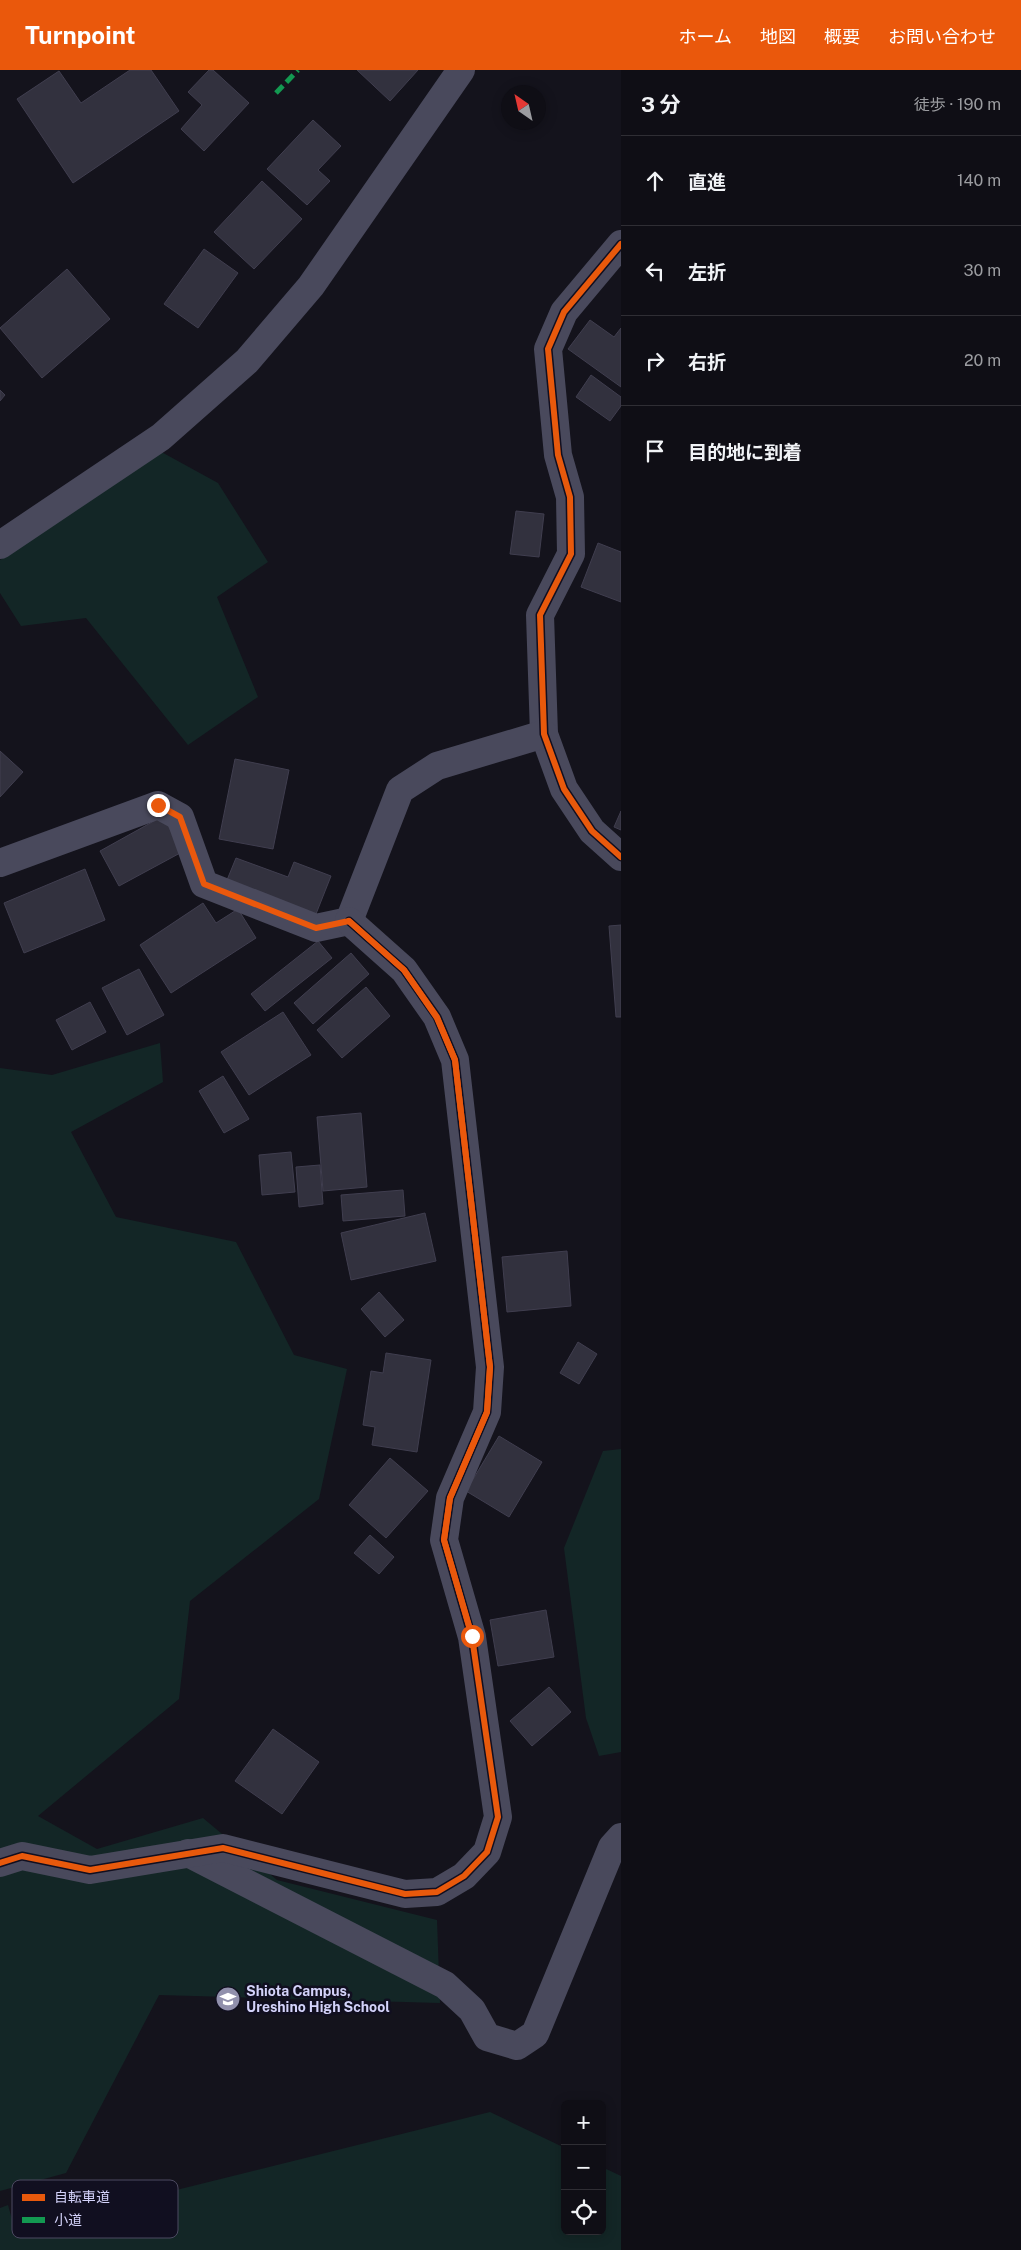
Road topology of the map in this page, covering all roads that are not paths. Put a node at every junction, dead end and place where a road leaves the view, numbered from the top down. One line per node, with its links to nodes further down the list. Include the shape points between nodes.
1 (461, 70): 3 (street, via 311,286 247,361 161,437)
2 (621, 244): 4 (street, via 564,312 548,349 558,455 570,497 571,554 540,615)
3 (0, 545)
4 (544, 734): 5 (street, via 564,789 592,831); 7 (street, via 437,766 400,790)
5 (621, 856)
6 (0, 863): 7 (street, via 158,805 180,817 204,884 316,928)
7 (349, 921): 9 (street, via 404,970 437,1018 455,1060 490,1367 487,1412 450,1498 444,1540 472,1636 498,1817 487,1852 464,1876 437,1892 405,1894 223,1848)
8 (621, 1837): 9 (street, via 612,1847 535,2034 517,2046 487,2037 472,2010 445,1985)
9 (188, 1853): 10 (street, via 90,1870 22,1856)
10 (0, 1862)

